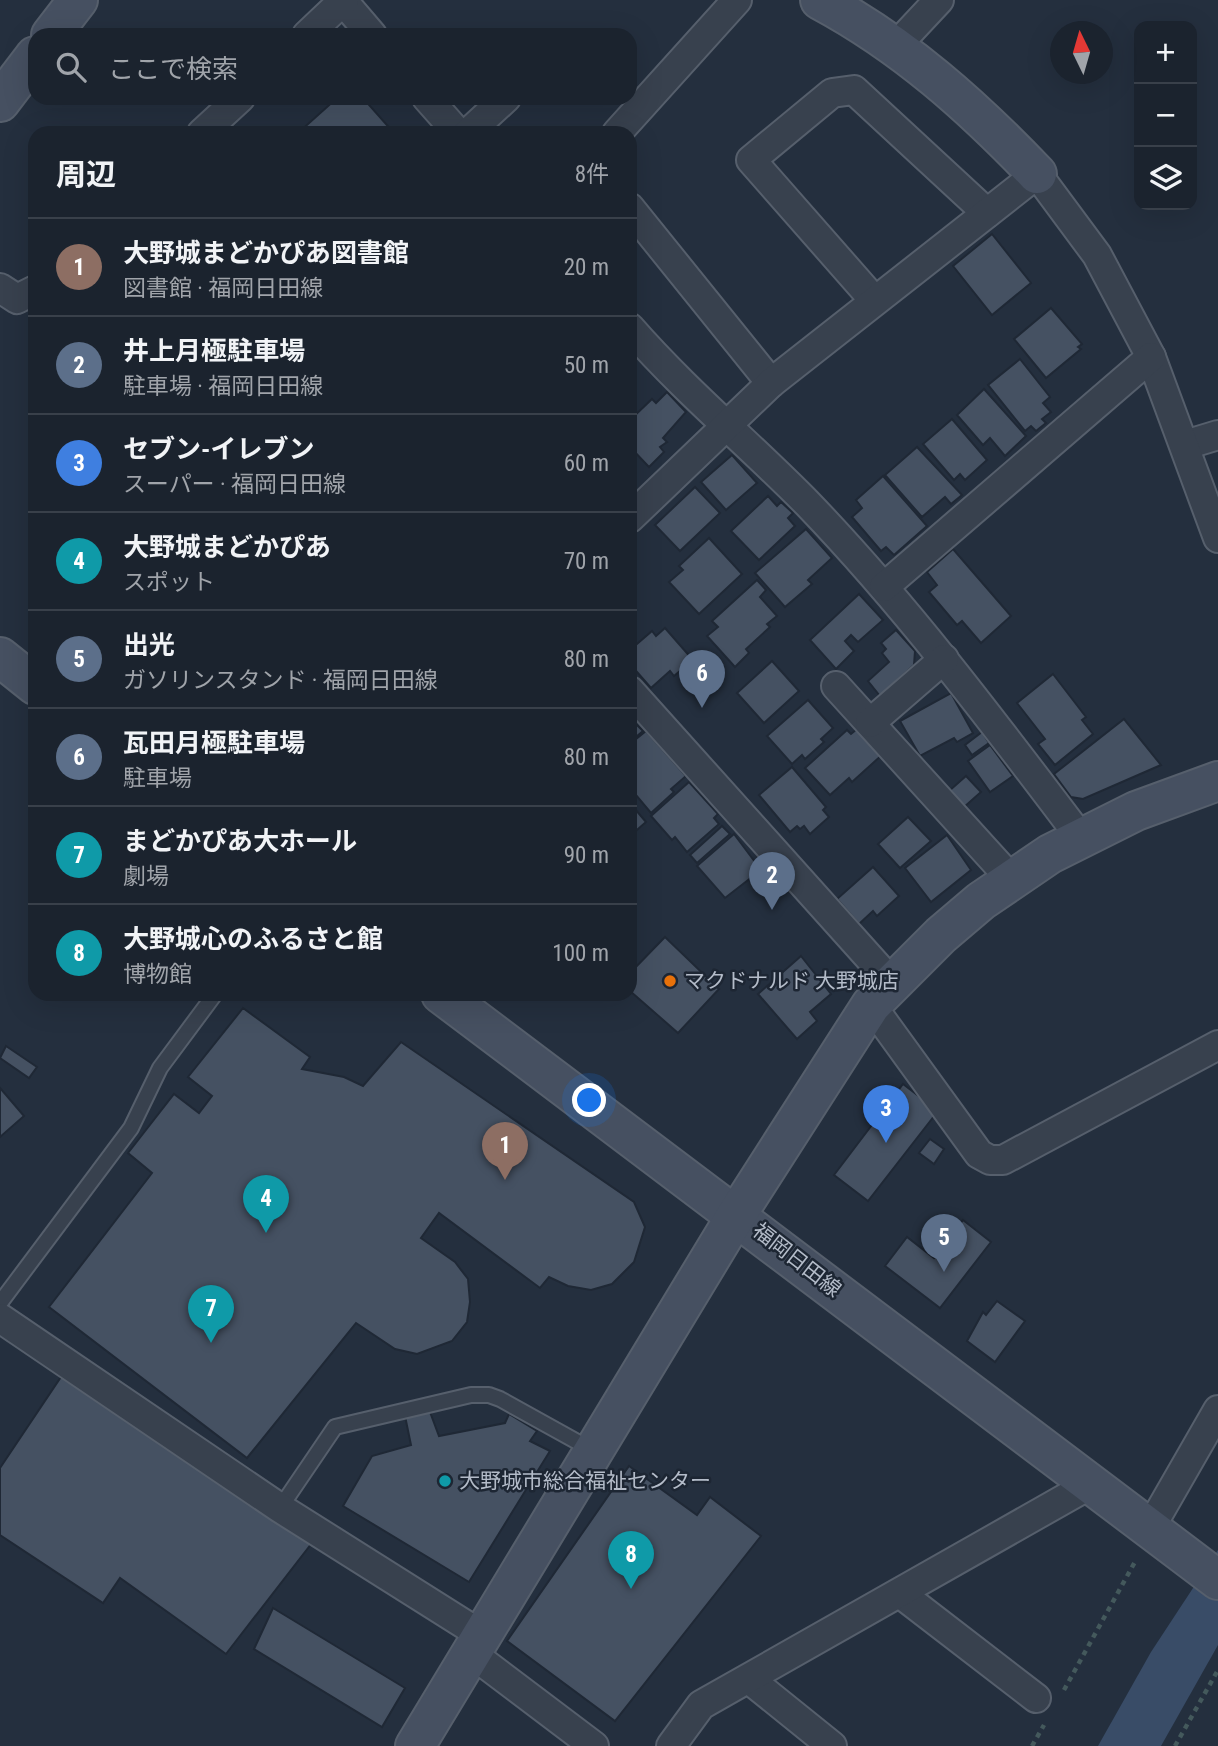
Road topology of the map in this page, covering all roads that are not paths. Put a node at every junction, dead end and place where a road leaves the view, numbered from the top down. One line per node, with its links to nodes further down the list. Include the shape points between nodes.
1 (78, 0): 6 (street)
2 (737, 0): 18 (street)
3 (820, 0): 9 (street)
4 (939, 0): 9 (street)
5 (343, 1): 7 (street); 8 (street)
6 (56, 28)
7 (314, 28)
8 (366, 28)
9 (897, 46): 19 (street, via 976,111)
10 (28, 65): 11 (street)
11 (0, 102)
12 (232, 105): 15 (street)
13 (433, 105): 16 (street)
14 (498, 105): 17 (street)
15 (210, 126)
16 (452, 126)
17 (476, 126)
18 (623, 126)
19 (1037, 174): 20 (street); 26 (street, via 1097,255)
20 (987, 213): 24 (street); 24 (street, via 854,90 832,93 751,160)
21 (637, 217): 27 (street)
22 (0, 289): 23 (street, via 17,299)
23 (28, 294)
24 (874, 300): 27 (street)
25 (637, 335): 28 (street)
26 (1151, 357): 30 (street); 33 (street)
27 (771, 383): 28 (street)
28 (726, 424): 31 (street); 33 (street)
29 (1218, 435): 30 (street)
30 (1185, 445): 32 (street)
31 (637, 511)
32 (1218, 538)
33 (884, 587): 35 (street)
34 (0, 657): 36 (street)
35 (944, 659): 39 (street); 41 (street)
36 (28, 679)
37 (836, 686): 39 (street)
38 (637, 699): 43 (street)
39 (870, 723): 42 (street)
40 (1218, 781): 41 (street, via 1136,811)
41 (1081, 838): 42 (street)
42 (1012, 880): 43 (street, via 941,935)
43 (882, 994): 46 (street, via 979,1154 990,1160 1003,1160); 47 (street)
44 (210, 1001): 48 (lane, via 160,1068 131,1128)
45 (450, 1001): 47 (street, 福岡日田線)
46 (1218, 1045)
47 (737, 1214): 51 (street); 52 (street, 福岡日田線)
48 (0, 1303)
49 (0, 1318): 53 (street)
50 (1218, 1410): 54 (street)
51 (594, 1451): 53 (lane, via 500,1399 471,1395 335,1427); 57 (street)
52 (1089, 1485): 54 (street, 福岡日田線); 56 (street)
53 (280, 1508): 57 (street)
54 (1144, 1542): 55 (street, 福岡日田線)
55 (1218, 1580)
56 (901, 1594): 58 (street); 59 (street)
57 (477, 1645): 60 (street); 61 (street)
58 (749, 1679): 62 (street, via 701,1705); 63 (street)
59 (1047, 1706)
60 (415, 1746)
61 (594, 1746)
62 (671, 1746)
63 (832, 1746)

